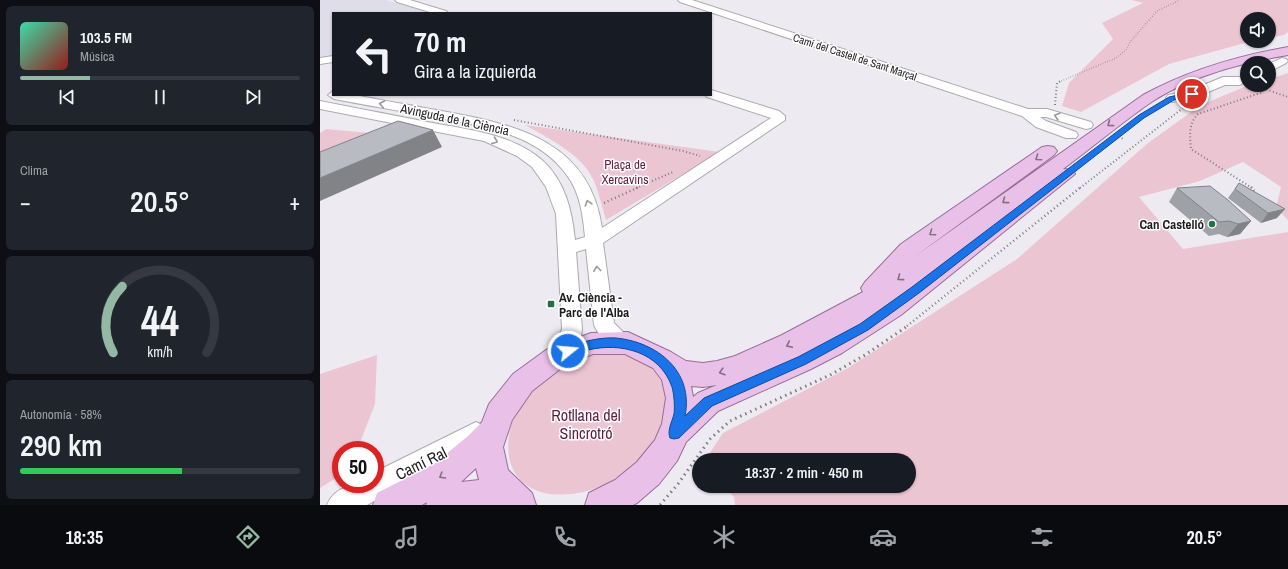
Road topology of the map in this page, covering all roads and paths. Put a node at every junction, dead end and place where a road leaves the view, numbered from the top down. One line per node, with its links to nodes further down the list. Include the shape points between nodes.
1 (400, 0): 4 (street)
2 (683, 0): 21 (street, Camí del Castell de Sant Marçal)
3 (1180, 0): 20 (path, via 1156,11 1126,50 1116,58 1057,83 1054,108)
4 (440, 12)
5 (1282, 54): 8 (street); 23 (main road, via 1217,59 1164,78 1131,95); 30 (main road, one-way to 30, via 1254,58 1211,70 1172,85 1148,98)
6 (332, 59): 7 (street)
7 (320, 61)
8 (1276, 65)
9 (1240, 71): 18 (main road, via 1210,81)
10 (1240, 81): 18 (street, via 1224,81)
11 (320, 92): 15 (street, Avinguda de la Ciència)
12 (1263, 92): 26 (path, via 1198,114 1190,124 1191,150 1250,186)
13 (1274, 92): 17 (path)
14 (712, 94): 28 (street, via 774,114 778,116 778,120)
15 (332, 95)
16 (339, 96): 28 (street, Avinguda de la Ciència, one-way to 16, via 590,208 578,179 560,157 535,140 484,123)
17 (1288, 97)
18 (1179, 102): 35 (main road, via 1142,117 886,312 808,358 708,402); 42 (path, via 1154,128 899,333 830,375 730,421 712,435 681,483)
19 (320, 105): 29 (street, Avinguda de la Ciència, one-way to 29, via 488,138 522,153 537,164 554,186 563,211)
20 (1047, 113): 21 (street, Camí del Castell de Sant Marçal); 23 (street, Camí del Castell de Sant Marçal, one-way to 20)
21 (1027, 114): 23 (street, Camí del Castell de Sant Marçal, via 1041,124)
22 (514, 120): 24 (path, via 704,157)
23 (1078, 130): 30 (main road, one-way to 30, via 909,249 888,270)
24 (698, 160)
25 (677, 170): 27 (path)
26 (1257, 195)
27 (604, 203)
28 (594, 241): 29 (street); 31 (street, Avinguda de la Ciència, one-way to 28, via 609,334 604,324)
29 (566, 248): 32 (street, Avinguda de la Ciència, via 572,330)
30 (861, 306): 33 (main road, one-way to 33, via 792,344 726,371 703,375 686,374)
31 (621, 343): 32 (main road, via 588,345); 33 (main road, via 649,351)
32 (562, 354): 34 (main road, via 525,379 508,399)
33 (666, 364): 35 (main road, via 675,378 680,395 680,413)
34 (495, 424): 37 (main road, via 489,449 490,465 495,480); 38 (street, Camí Ral); 39 (main road, one-way to 39, via 479,446 445,475)
35 (674, 433): 36 (main road, via 660,459)
36 (629, 496): 41 (main road)
37 (512, 499): 40 (main road, via 459,498)
38 (348, 500)
39 (389, 505)
40 (442, 505)
41 (601, 505)
42 (660, 505)

